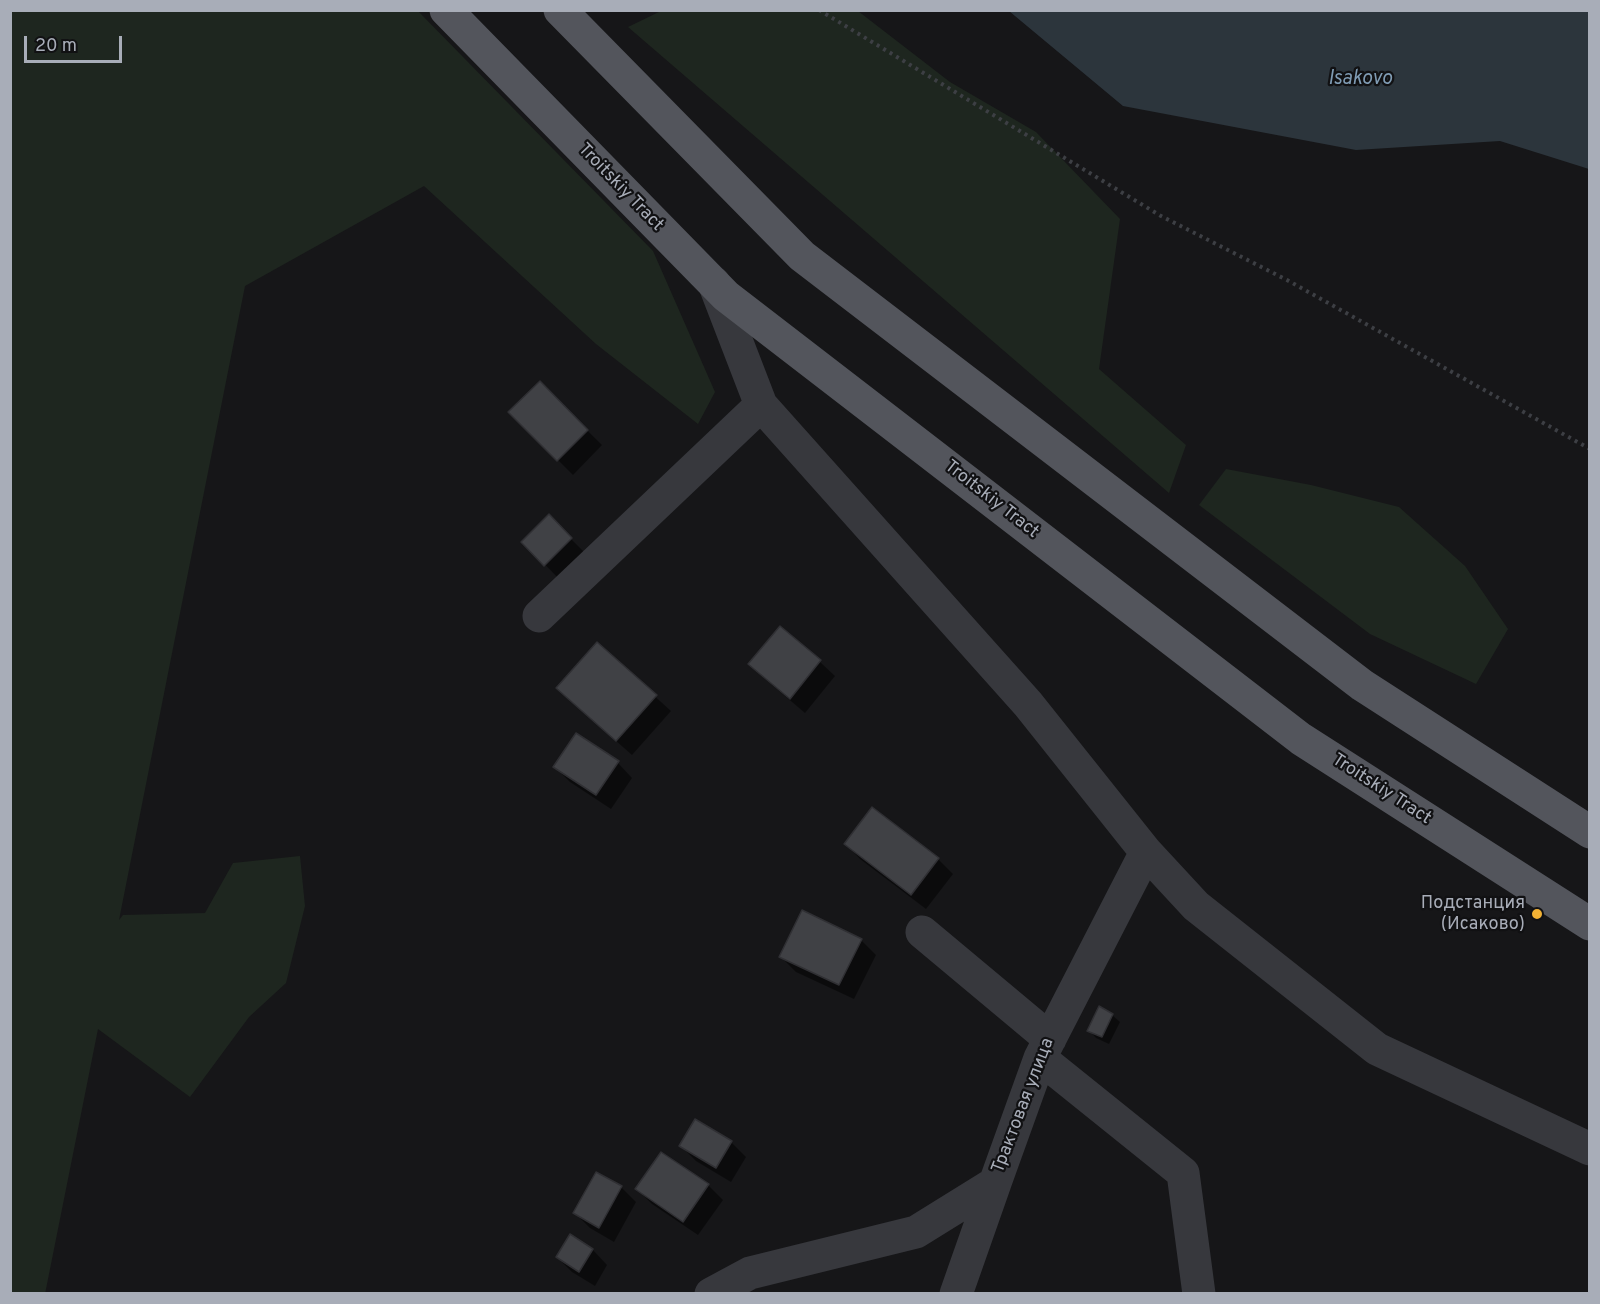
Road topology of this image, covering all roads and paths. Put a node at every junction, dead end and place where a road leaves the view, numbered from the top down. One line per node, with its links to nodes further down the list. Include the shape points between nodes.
1 (446, 10): 4 (main road, Troitskiy Tract)
2 (560, 10): 8 (main road, via 802,256 1362,685)
3 (819, 10): 6 (path, via 1161,216 1287,280)
4 (714, 284): 5 (street); 10 (main road, Troitskiy Tract, via 1301,739)
5 (762, 405): 7 (street); 9 (street, via 1028,704)
6 (1590, 449)
7 (539, 616)
8 (1590, 832)
9 (1146, 852): 12 (street, Трактовая улица); 13 (street, via 1196,906 1377,1049)
10 (1590, 924)
11 (922, 932): 12 (street)
12 (1045, 1048): 14 (street, Трактовая улица); 17 (street, via 1183,1173)
13 (1590, 1149)
14 (995, 1183): 15 (street, Трактовая улица, via 916,1232 750,1273); 16 (street)
15 (711, 1293)
16 (956, 1293)
17 (1199, 1293)

